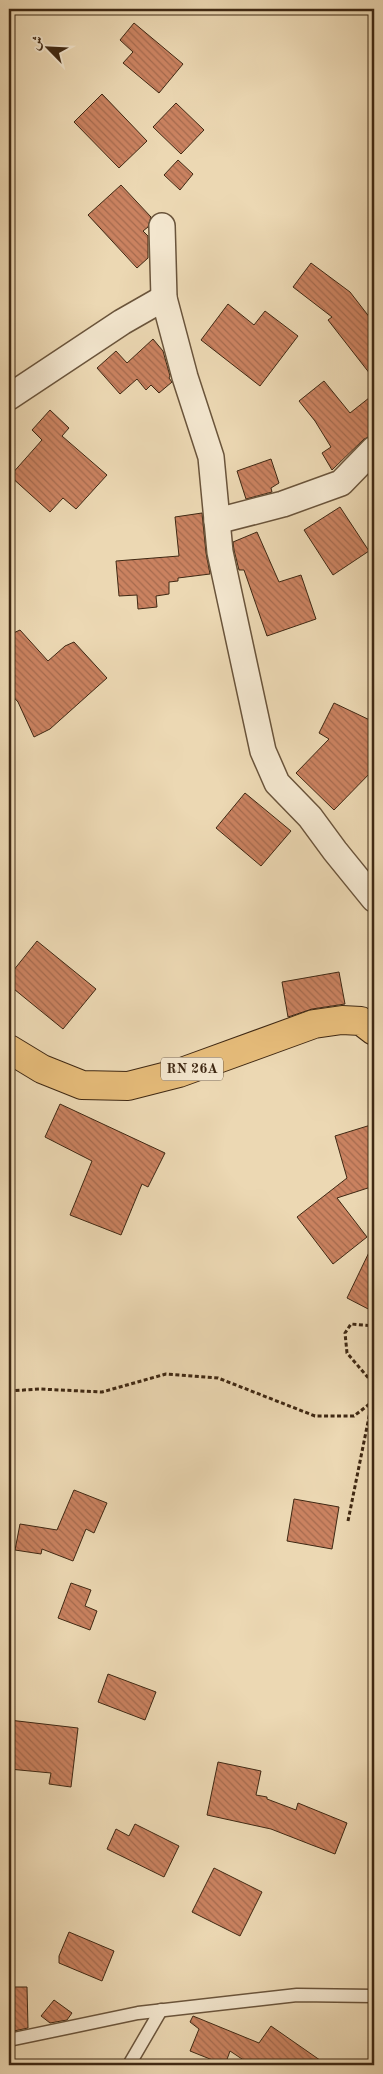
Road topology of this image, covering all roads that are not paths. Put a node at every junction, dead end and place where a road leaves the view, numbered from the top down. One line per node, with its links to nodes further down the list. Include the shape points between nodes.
1 (162, 226): 2 (street)
2 (164, 298): 3 (street); 5 (street, via 211,457)
3 (9, 397)
4 (374, 449): 5 (street, via 341,483 283,504)
5 (217, 521): 6 (street, via 220,552 263,751 277,783 310,817)
6 (374, 899)
7 (374, 1031): 8 (main road, RN 26A, via 361,1021 314,1024 180,1073 128,1086 82,1085 42,1069)
8 (9, 1049)
9 (374, 1996): 10 (lane, via 296,1995)
10 (161, 2010): 11 (lane); 12 (lane)
11 (9, 2040)
12 (129, 2065)

